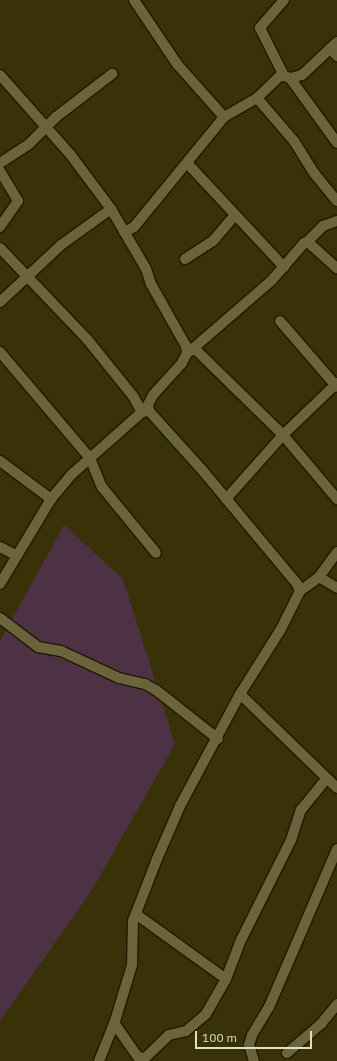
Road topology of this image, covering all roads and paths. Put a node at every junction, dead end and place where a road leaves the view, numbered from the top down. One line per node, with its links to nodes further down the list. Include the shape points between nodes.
1 (134, 0): 8 (street, via 177,64)
2 (284, 0): 6 (street, via 260,28)
3 (335, 49): 6 (street, via 302,74)
4 (112, 74): 9 (street)
5 (0, 75): 9 (street)
6 (287, 77): 7 (street, via 281,75); 10 (street)
7 (257, 98): 8 (street); 14 (street, via 294,141 314,173)
8 (224, 117): 12 (street)
9 (45, 127): 11 (street, via 28,145); 15 (street, via 70,154)
10 (337, 143)
11 (0, 163)
12 (188, 164): 16 (street); 19 (street, via 164,188 134,227)
13 (0, 171): 18 (street, via 18,201)
14 (337, 201)
15 (111, 209): 19 (street); 25 (street, via 61,245)
16 (235, 215): 22 (street, via 216,238); 23 (street)
17 (337, 221): 20 (street, via 323,226)
18 (0, 227)
19 (124, 232): 28 (street)
20 (306, 242): 23 (street); 24 (street)
21 (0, 248): 25 (street)
22 (185, 259)
23 (284, 267): 28 (street, via 244,306)
24 (337, 268)
25 (29, 276): 26 (street); 31 (street, via 87,339)
26 (1, 300)
27 (280, 321): 30 (street)
28 (190, 351): 31 (street, via 153,395); 32 (street)
29 (0, 352): 33 (street)
30 (336, 385): 32 (street)
31 (145, 411): 33 (street); 36 (street)
32 (283, 435): 36 (street); 37 (street)
33 (90, 458): 35 (street); 40 (street, via 102,487)
34 (0, 460): 35 (street)
35 (50, 499): 41 (street)
36 (226, 499): 45 (street, via 297,584)
37 (337, 499)
38 (0, 547): 41 (street)
39 (337, 552): 42 (street)
40 (156, 553)
41 (16, 555): 43 (street)
42 (319, 577): 44 (street); 45 (street)
43 (0, 584)
44 (337, 588)
45 (300, 591): 47 (street, via 281,628)
46 (0, 618): 48 (street, via 38,647 61,651 119,678 145,684 156,690)
47 (240, 694): 48 (street); 49 (street)
48 (218, 740): 52 (street, via 180,806)
49 (326, 778): 50 (street); 53 (street, via 301,810 291,840 241,940)
50 (337, 788)
51 (337, 849): 58 (street, via 269,1007 252,1036 249,1044)
52 (136, 914): 53 (street); 55 (street, via 133,921 132,966)
53 (226, 979): 55 (street, via 206,1014 186,1031 169,1035 146,1058 138,1057)
54 (337, 1004): 56 (street, via 321,1024)
55 (114, 1023): 57 (street)
56 (287, 1053)
57 (98, 1061)
58 (254, 1061)

